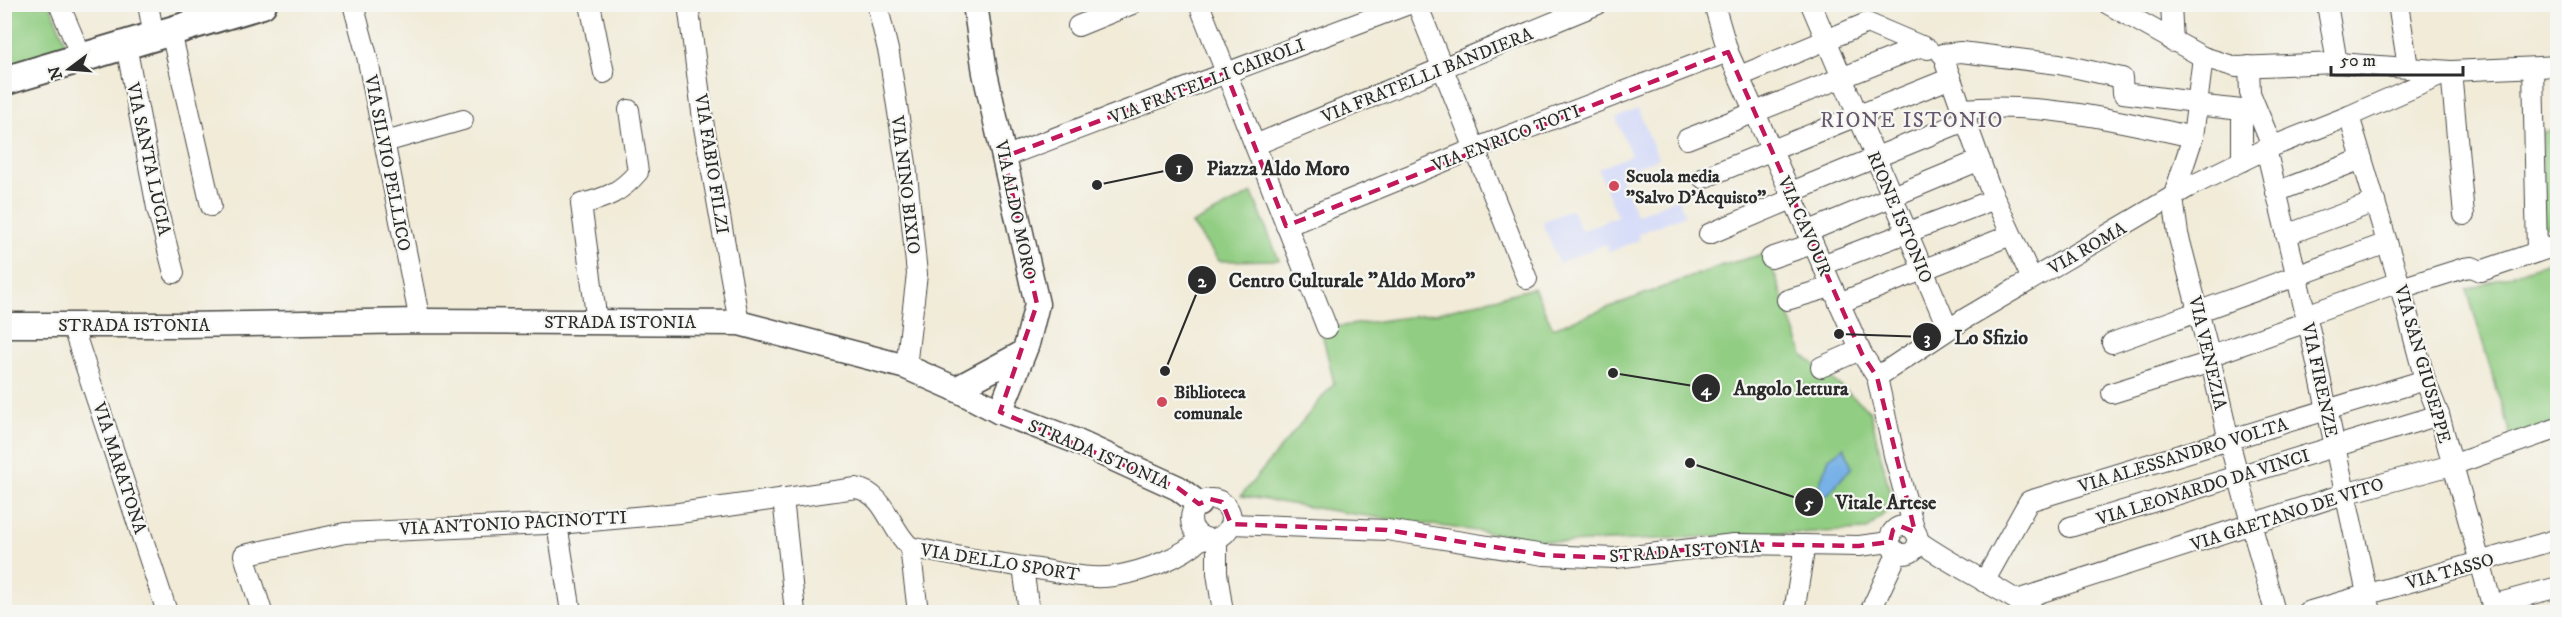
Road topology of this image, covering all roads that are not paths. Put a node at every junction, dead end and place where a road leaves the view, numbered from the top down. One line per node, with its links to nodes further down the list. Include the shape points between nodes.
1 (59, 4): 30 (street)
2 (148, 4): 22 (street)
3 (262, 4): 22 (main road)
4 (353, 4): 54 (street, VIA SILVIO PELLICO)
5 (590, 4): 38 (street)
6 (688, 4): 96 (street, VIA FABIO FILZI, via 704,127)
7 (877, 4): 105 (street, VIA NINO BIXIO, via 906,164 917,274)
8 (975, 4): 59 (street, VIA ALDO MORO, via 985,73)
9 (1132, 4): 21 (street)
10 (1199, 4): 39 (street)
11 (1409, 4): 39 (street, VIA FRATELLI CAIROLI)
12 (1418, 4): 34 (street)
13 (1598, 4): 34 (street, VIA FRATELLI BANDIERA)
14 (1714, 4): 27 (street, VIA CAVOUR)
15 (1811, 4): 23 (street, RIONE ISTONIO)
16 (2108, 4): 20 (street)
17 (2171, 4): 24 (street)
18 (2327, 4): 31 (street)
19 (2398, 4): 35 (street)
20 (2128, 10): 24 (street)
21 (1078, 26)
22 (162, 35): 25 (main road); 71 (street)
23 (1826, 40): 26 (street, via 1867,23); 40 (street); 41 (street, RIONE ISTONIO)
24 (2173, 42): 29 (street)
25 (126, 45): 30 (main road); 85 (street, VIA SANTA LUCIA, via 157,208)
26 (1922, 46): 28 (street); 41 (street)
27 (1728, 52): 40 (street, VIA CAVOUR); 57 (street, VIA ENRICO TOTI)
28 (1942, 54): 42 (street); 44 (street, via 1961,52 2059,64 2122,78 2122,93)
29 (2203, 57): 32 (street, via 2236,67); 44 (street)
30 (82, 58): 43 (main road)
31 (2337, 63): 32 (street); 35 (street)
32 (2249, 66): 45 (street)
33 (2558, 66): 36 (street)
34 (1444, 68): 55 (street, VIA FRATELLI BANDIERA); 57 (street)
35 (2408, 68): 37 (street)
36 (2534, 68): 37 (street); 81 (street)
37 (2451, 71): 50 (street, VIA ROMA); 72 (street)
38 (604, 73)
39 (1226, 73): 55 (street); 59 (street, VIA FRATELLI CAIROLI)
40 (1740, 76): 47 (street, VIA CAVOUR)
41 (1842, 78): 47 (street); 49 (street, RIONE ISTONIO)
42 (1951, 78): 48 (street); 49 (street)
43 (4, 81)
44 (2195, 104): 45 (street); 52 (street)
45 (2248, 108): 56 (street, VIA FIRENZE); 63 (street)
46 (629, 110): 95 (street, via 638,172 606,198 581,204)
47 (1755, 111): 53 (street); 58 (street, VIA CAVOUR)
48 (1965, 114): 52 (street, via 2002,105 2084,114); 60 (street); 62 (street)
49 (1858, 116): 58 (street); 60 (street, RIONE ISTONIO)
50 (2349, 116): 56 (street, VIA ROMA); 61 (street, VIA SAN GIUSEPPE)
51 (463, 120): 54 (street)
52 (2193, 137): 68 (street)
53 (1687, 139)
54 (385, 142): 94 (street, VIA SILVIO PELLICO)
55 (1255, 145): 73 (street)
56 (2269, 148): 63 (street, VIA ROMA); 65 (street, VIA FIRENZE)
57 (1474, 149): 73 (street, VIA ENRICO TOTI); 87 (street)
58 (1771, 150): 64 (street); 66 (street, VIA CAVOUR)
59 (1004, 157): 103 (street, VIA ALDO MORO, via 1037,304)
60 (1875, 158): 66 (street); 67 (street, RIONE ISTONIO)
61 (2362, 159): 65 (street); 70 (street, VIA SAN GIUSEPPE)
62 (1980, 160): 67 (street); 69 (street)
63 (2242, 161): 68 (street, VIA ROMA)
64 (1703, 178)
65 (2276, 192): 77 (street, VIA FIRENZE)
66 (1791, 196): 75 (street); 78 (street, VIA CAVOUR)
67 (1891, 196): 74 (street, RIONE ISTONIO); 78 (street)
68 (2173, 198): 88 (street, VIA ROMA); 92 (street, VIA VENEZIA)
69 (1995, 199): 74 (street); 76 (street)
70 (2375, 202): 77 (street); 79 (street, VIA SAN GIUSEPPE)
71 (211, 206)
72 (2464, 215)
73 (1286, 226): 99 (street)
74 (1906, 232): 83 (street); 84 (street, RIONE ISTONIO)
75 (1709, 234)
76 (2011, 234): 84 (street); 88 (street)
77 (2286, 235): 86 (street, VIA FIRENZE)
78 (1809, 238): 82 (street); 83 (street, VIA CAVOUR)
79 (2387, 243): 86 (street); 89 (street, VIA SAN GIUSEPPE)
80 (2558, 245): 81 (street)
81 (2537, 252): 89 (street, via 2481,271 2464,268)
82 (1771, 258)
83 (1822, 265): 90 (street, VIA CAVOUR)
84 (1922, 270): 90 (street); 100 (street, RIONE ISTONIO)
85 (174, 273)
86 (2296, 276): 92 (street); 93 (street, VIA FIRENZE)
87 (1527, 279)
88 (2032, 279): 100 (street, VIA ROMA)
89 (2400, 285): 93 (street); 108 (street, VIA SAN GIUSEPPE)
90 (1835, 295): 91 (street); 102 (street, VIA CAVOUR)
91 (1787, 300)
92 (2198, 310): 101 (street); 104 (street, VIA VENEZIA)
93 (2306, 318): 104 (street); 111 (street, VIA FIRENZE)
94 (420, 321): 95 (street, STRADA ISTONIA); 98 (street, STRADA ISTONIA)
95 (597, 322): 96 (street, STRADA ISTONIA)
96 (739, 323): 105 (street, STRADA ISTONIA)
97 (4, 325): 98 (street, STRADA ISTONIA)
98 (72, 325): 139 (street, VIA MARATONA)
99 (1327, 328)
100 (1948, 329): 107 (street, VIA ROMA)
101 (2112, 343)
102 (1860, 350): 106 (street); 107 (street, VIA CAVOUR)
103 (1023, 353): 109 (street); 112 (street, VIA ALDO MORO)
104 (2210, 359): 110 (street); 115 (street, VIA VENEZIA)
105 (906, 367): 109 (street, STRADA ISTONIA)
106 (1821, 367)
107 (1877, 377): 126 (street)
108 (2425, 380): 111 (street, VIA ALESSANDRO VOLTA); 113 (street, VIA SAN GIUSEPPE)
109 (956, 389): 112 (street, STRADA ISTONIA)
110 (2112, 393)
111 (2326, 411): 115 (street, VIA ALESSANDRO VOLTA); 116 (street, VIA FIRENZE)
112 (1000, 412): 121 (street, STRADA ISTONIA, via 1074,440 1178,488)
113 (2439, 415): 116 (street, VIA LEONARDO DA VINCI); 117 (street, VIA SAN GIUSEPPE)
114 (2558, 428): 117 (street, VIA GAETANO DE VITO)
115 (2229, 441): 118 (street, VIA VENEZIA); 134 (street, VIA ALESSANDRO VOLTA, via 2029,501)
116 (2335, 447): 118 (street, VIA LEONARDO DA VINCI); 119 (street, VIA FIRENZE)
117 (2452, 465): 119 (street, VIA GAETANO DE VITO); 132 (street, VIA SAN GIUSEPPE)
118 (2239, 476): 124 (street, VIA VENEZIA); 125 (street, VIA LEONARDO DA VINCI)
119 (2344, 494): 124 (street, VIA GAETANO DE VITO); 137 (street, VIA FIRENZE)
120 (783, 498): 122 (street, VIA ANTONIO PACINOTTI, via 679,513); 130 (street, VIA DELLO SPORT, via 856,488 869,491); 142 (street)
121 (1199, 504): 123 (street, via 1210,499 1222,502 1230,512); 127 (street, via 1191,519 1195,530)
122 (557, 524): 140 (street, VIA ANTONIO PACINOTTI, via 345,533 244,555); 141 (street)
123 (1231, 524): 127 (street, via 1223,536); 129 (street, STRADA ISTONIA, via 1387,530 1544,555 1615,558 1734,544)
124 (2252, 525): 136 (street, VIA GAETANO DE VITO); 149 (street, VIA VENEZIA)
125 (2070, 527)
126 (1917, 536): 131 (street, via 1909,526 1900,526 1893,530); 134 (street, via 1946,561)
127 (1210, 538): 133 (street, VIA DELLO SPORT, via 1160,563 1113,576 1080,576); 145 (street)
128 (2558, 539): 132 (street, VIA TASSO)
129 (1805, 545): 131 (street, STRADA ISTONIA); 146 (street)
130 (910, 547): 133 (street, VIA DELLO SPORT); 143 (street)
131 (1894, 547): 147 (street)
132 (2480, 562): 137 (street, VIA TASSO); 138 (street, VIA SAN GIUSEPPE)
133 (1023, 567): 144 (street)
134 (1984, 582): 136 (street)
135 (2558, 587): 138 (street)
136 (2017, 600): 148 (street)
137 (2369, 604): 150 (street, VIA TASSO)
138 (2493, 609)
139 (167, 612)
140 (262, 612)
141 (571, 612)
142 (795, 612)
143 (918, 612)
144 (1029, 612)
145 (1223, 612)
146 (1794, 612)
147 (1870, 612)
148 (2035, 612)
149 (2275, 612)
150 (2307, 612)

